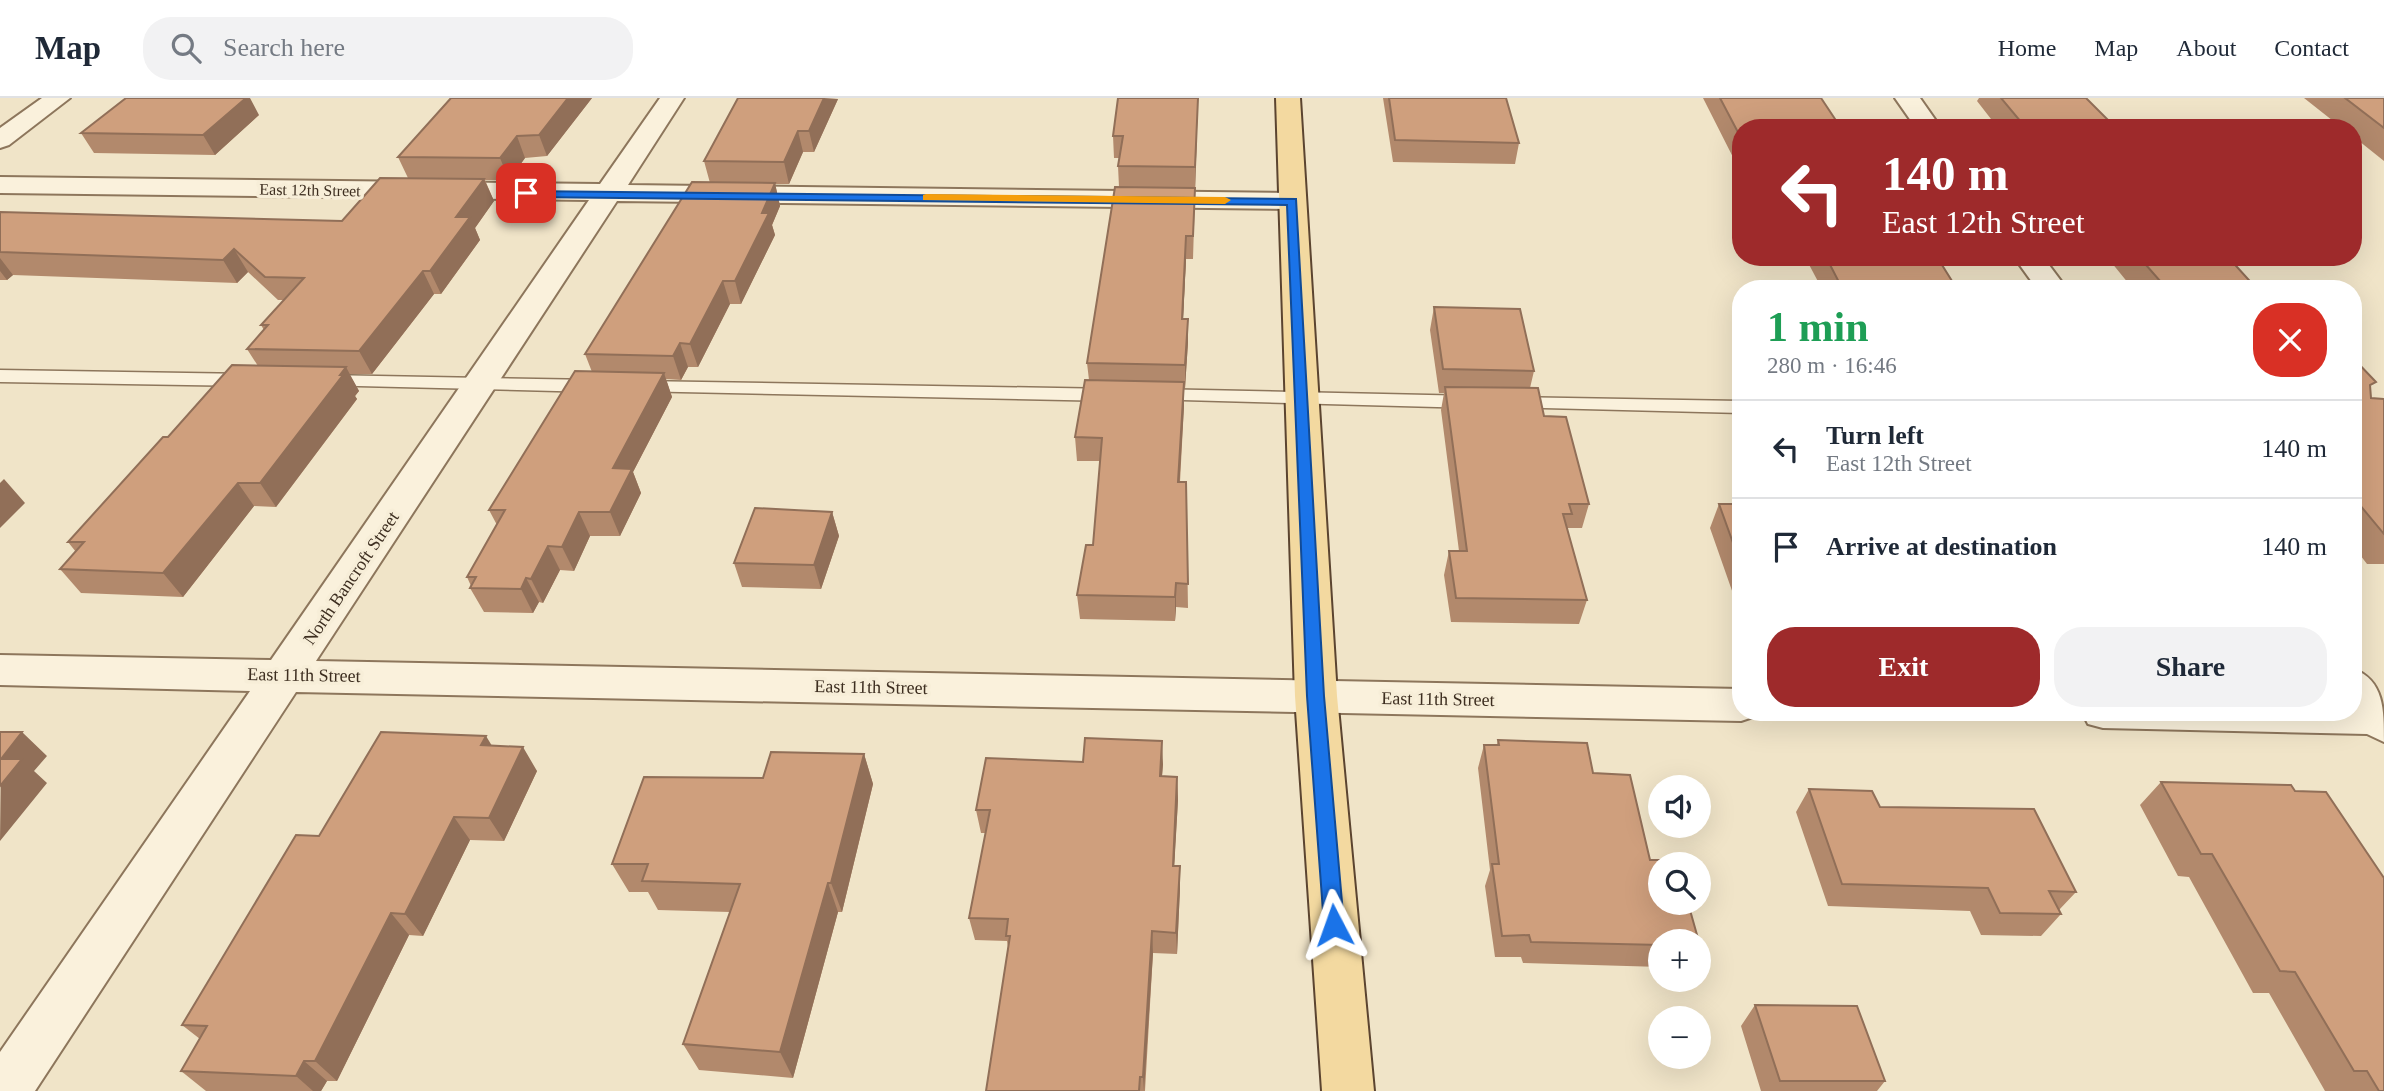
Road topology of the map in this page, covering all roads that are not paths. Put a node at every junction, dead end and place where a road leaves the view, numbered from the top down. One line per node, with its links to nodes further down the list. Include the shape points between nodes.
1 (58, 98): 6 (street)
2 (672, 98): 8 (street, North Bancroft Street)
3 (1288, 98): 9 (main road)
4 (1907, 98): 5 (street)
5 (1922, 119)
6 (0, 140)
7 (0, 185): 8 (street, East 12th Street)
8 (608, 194): 9 (street, East 12th Street); 13 (street, North Bancroft Street)
9 (1292, 201): 14 (main road)
10 (0, 376): 11 (lane)
11 (271, 380)
12 (311, 381): 13 (lane)
13 (482, 383): 14 (lane); 17 (street, North Bancroft Street)
14 (1301, 397): 15 (lane); 19 (main road)
15 (1732, 407)
16 (0, 670): 17 (street, East 11th Street)
17 (285, 675): 19 (street, East 11th Street); 23 (street, North Bancroft Street)
18 (2362, 695): 22 (street)
19 (1316, 696): 20 (street, East 11th Street); 24 (main road)
20 (1732, 705)
21 (2362, 719): 22 (street)
22 (2382, 720)
23 (4, 1091)
24 (1348, 1091)

